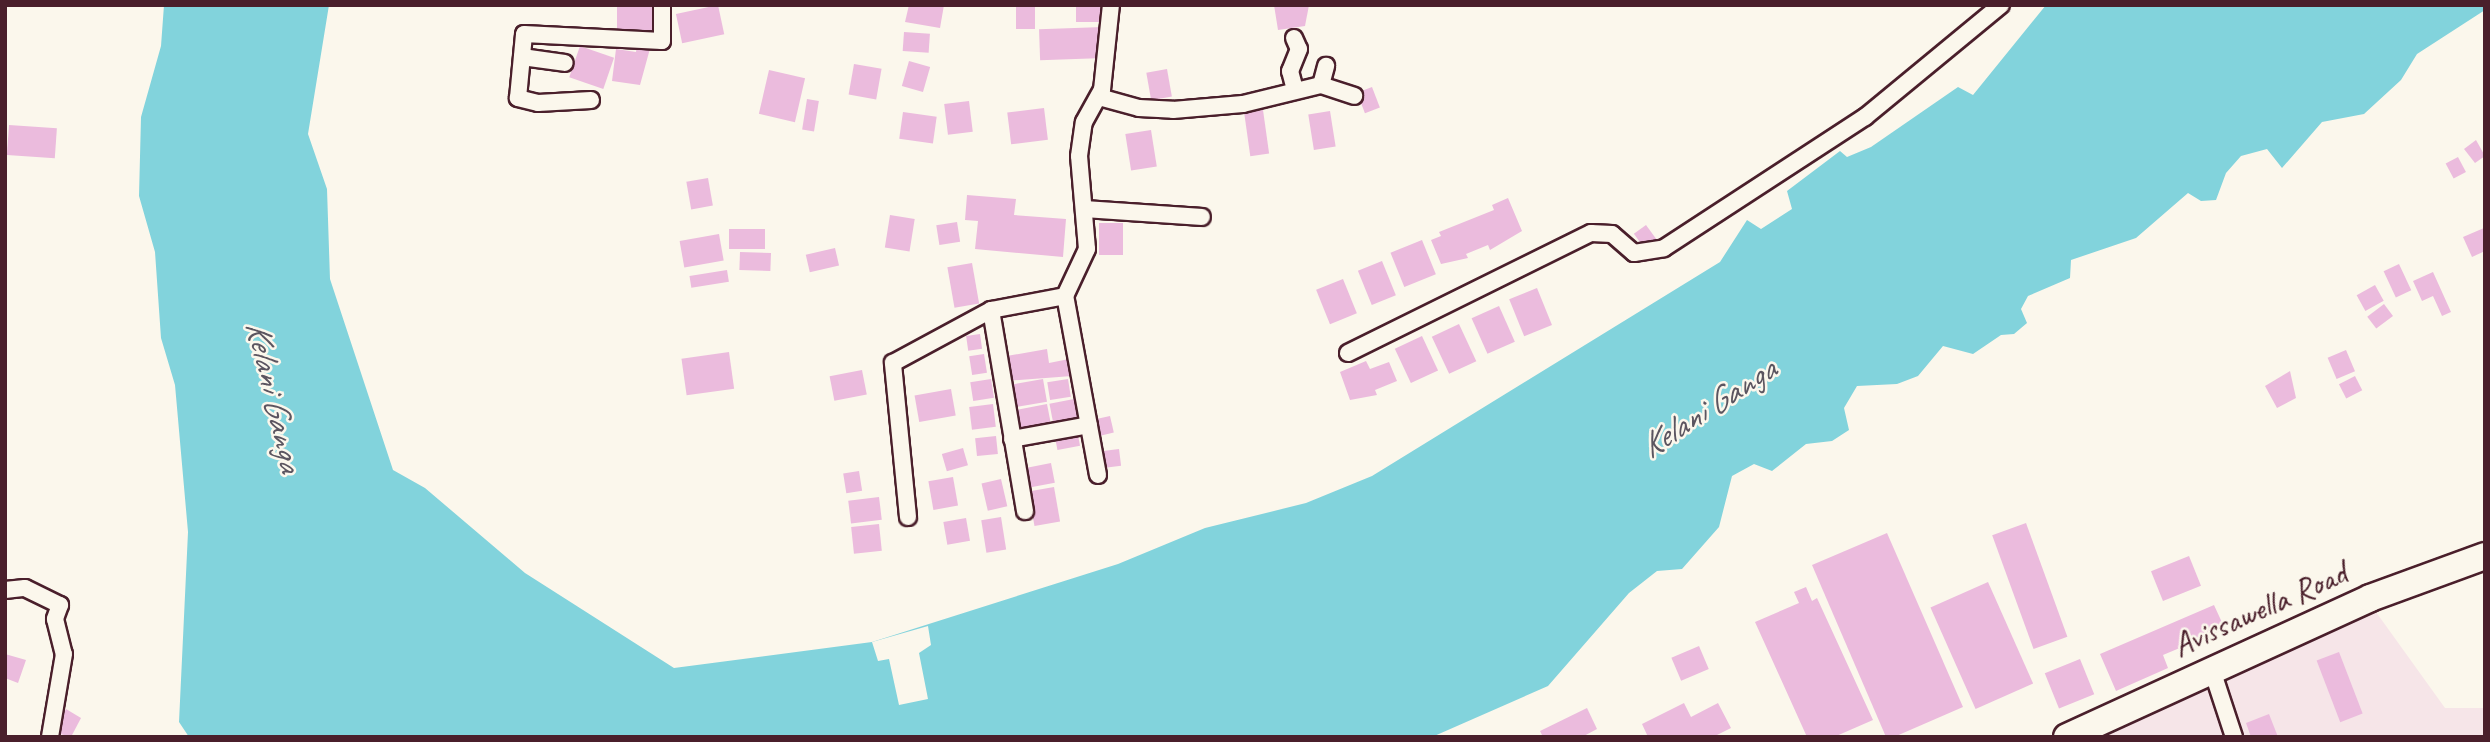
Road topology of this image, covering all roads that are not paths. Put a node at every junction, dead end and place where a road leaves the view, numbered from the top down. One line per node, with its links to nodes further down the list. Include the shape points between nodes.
1 (662, 5): 5 (street, via 662,41 593,41 538,31 524,34)
2 (1111, 5): 11 (street)
3 (2001, 5): 17 (street, via 1865,117 1664,248 1634,253 1612,234 1591,233)
4 (1294, 38): 9 (street, via 1299,49 1290,71)
5 (522, 57): 6 (street); 12 (street, via 518,98 538,103)
6 (565, 63)
7 (1326, 66): 8 (street)
8 (1321, 85): 9 (street); 10 (street)
9 (1295, 90): 11 (street, via 1242,104 1173,110 1139,108)
10 (1354, 96)
11 (1099, 97): 13 (street, via 1084,122 1079,156)
12 (591, 100)
13 (1085, 209): 14 (street); 15 (street, via 1087,249)
14 (1202, 217)
15 (1065, 296): 16 (street); 18 (street)
16 (991, 310): 19 (street); 22 (street, via 892,363)
17 (1348, 353)
18 (1089, 425): 19 (street); 20 (street)
19 (1012, 439): 21 (street)
20 (1098, 475)
21 (1025, 511)
22 (908, 517)
23 (2485, 556): 25 (main road, Avissawella Road, via 2370,598)
24 (5, 590): 26 (street, via 25,588 60,605 55,619 64,654)
25 (2211, 670): 27 (main road, Avissawella Road); 28 (street)
26 (50, 737)
27 (2067, 737)
28 (2234, 737)

